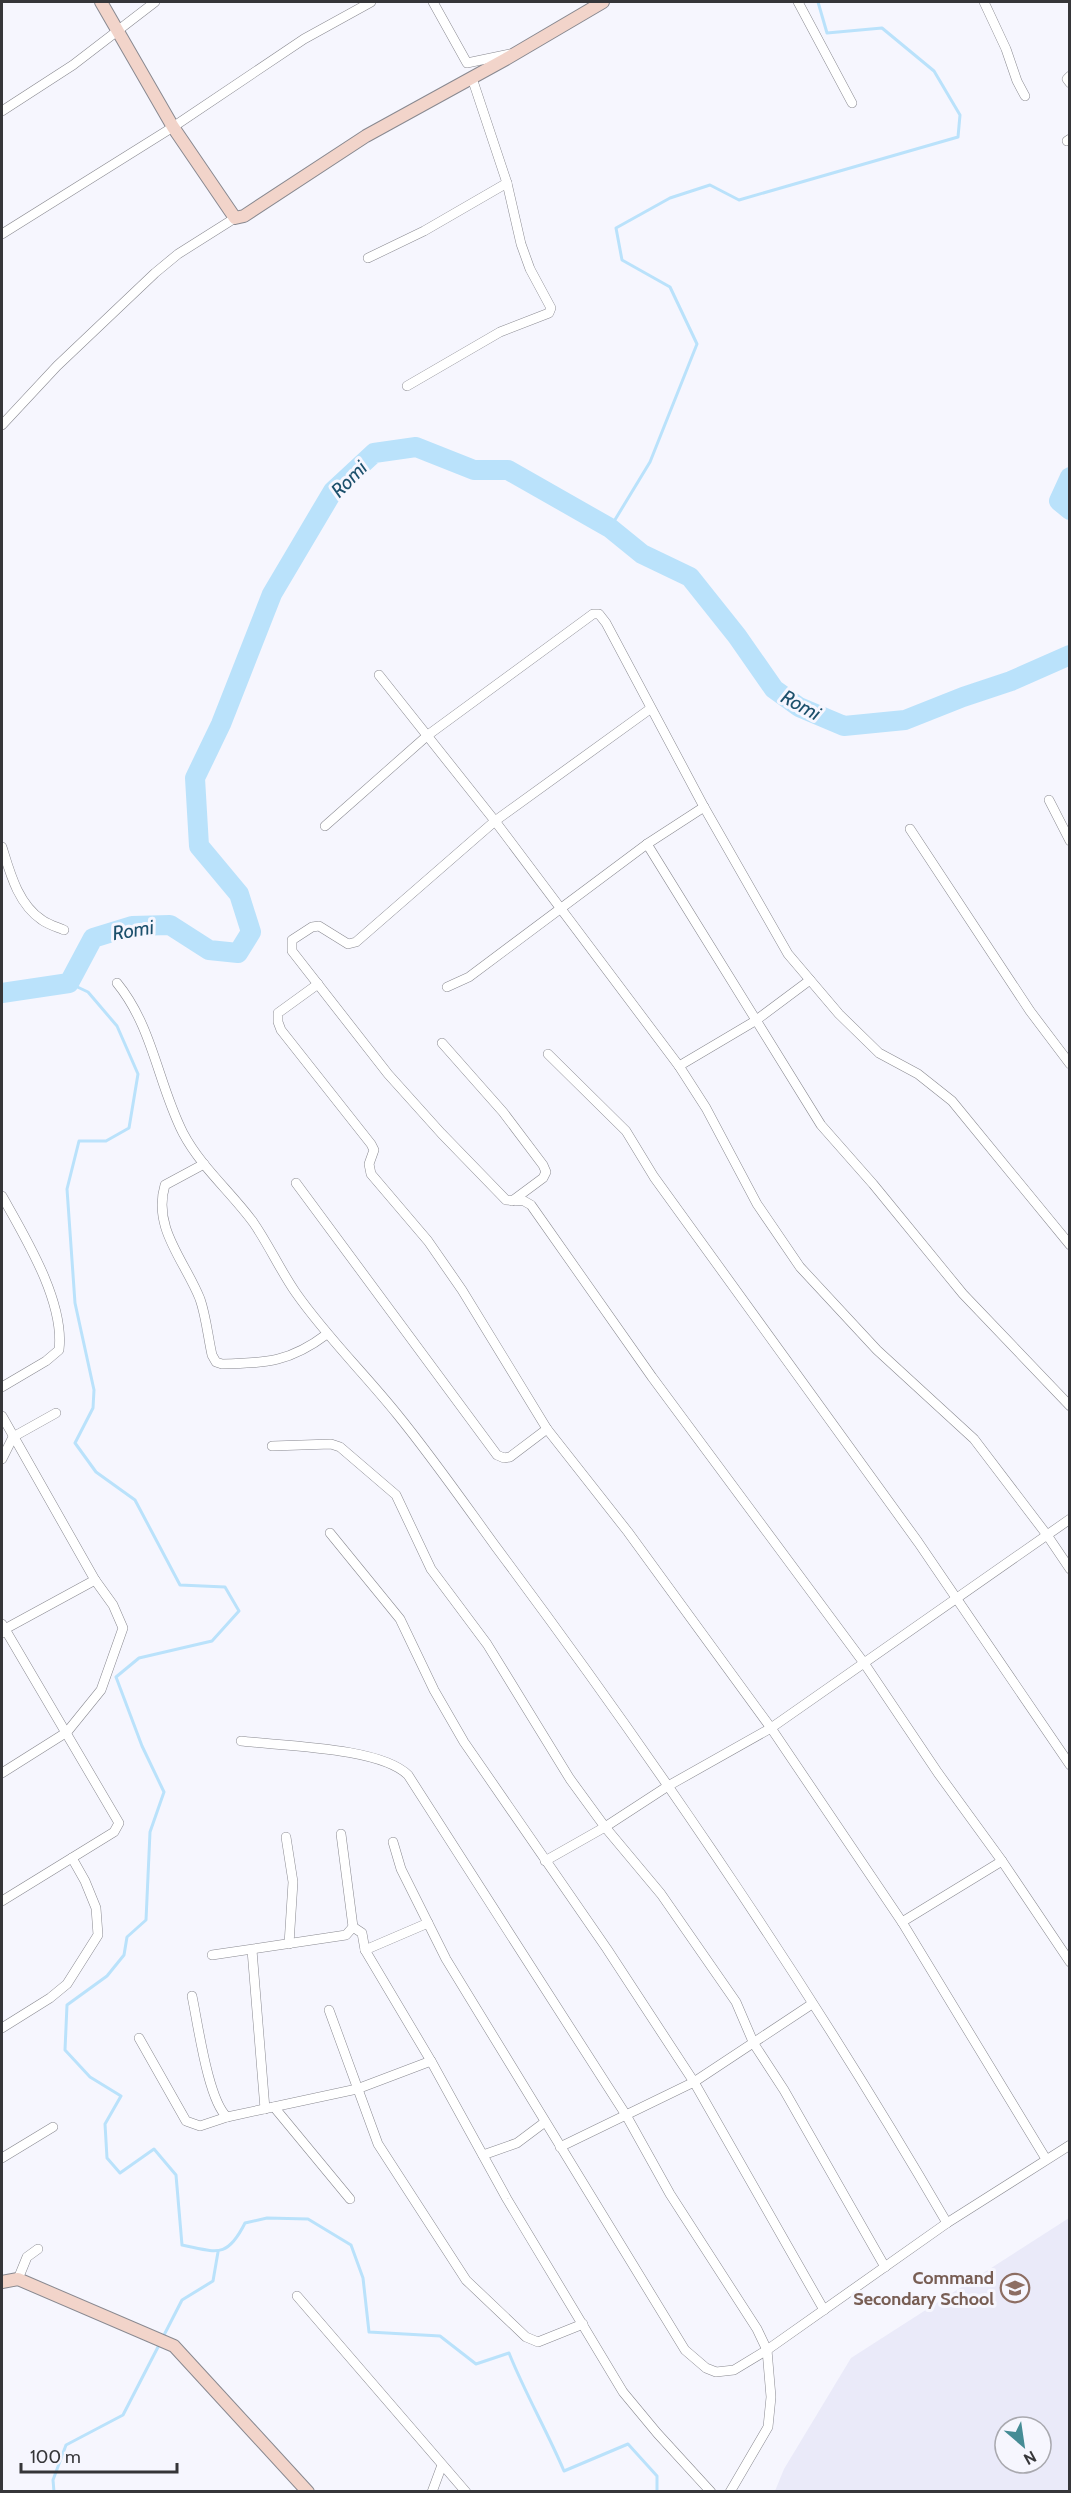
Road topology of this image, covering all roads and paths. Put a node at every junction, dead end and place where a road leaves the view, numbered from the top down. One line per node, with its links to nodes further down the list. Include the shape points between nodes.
1 (101, 2): 8 (street)
2 (155, 2): 8 (street)
3 (371, 2): 16 (street, via 304,39)
4 (433, 2): 9 (street, via 467,63)
5 (603, 2): 9 (street)
6 (798, 2): 14 (street)
7 (984, 2): 13 (street)
8 (118, 32): 15 (street); 16 (street)
9 (515, 53): 11 (street)
10 (1070, 76): 12 (street)
11 (472, 78): 17 (street); 18 (street, via 366,136 244,216)
12 (1070, 83)
13 (1025, 96)
14 (852, 103)
15 (2, 111)
16 (174, 128): 18 (street); 19 (street)
17 (507, 183): 20 (street); 21 (street, via 521,244 551,308 549,313 500,332)
18 (235, 218): 22 (street, via 155,273 57,366)
19 (2, 234)
20 (368, 258)
21 (407, 386)
22 (2, 425)
23 (379, 675): 25 (street)
24 (650, 709): 25 (street, via 606,623 599,614 593,614); 27 (street); 28 (street)
25 (428, 735): 28 (street); 29 (street)
26 (1049, 800): 31 (street)
27 (704, 807): 32 (street); 36 (street, via 788,954)
28 (495, 821): 34 (street); 38 (street, via 356,942 348,944 319,926 292,940 292,951)
29 (325, 826)
30 (910, 829): 43 (street, via 1029,1011)
31 (1070, 841)
32 (647, 844): 34 (street); 40 (street)
33 (2, 847): 35 (street, via 16,889 26,904 42,920)
34 (559, 909): 39 (street, via 469,977); 44 (street)
35 (64, 930)
36 (810, 980): 40 (street); 49 (street, via 879,1053 918,1074 952,1101)
37 (117, 983): 45 (street, via 132,1001 176,1119)
38 (318, 984): 48 (street, via 388,1074 506,1200); 55 (street, via 278,1013 280,1030 371,1144 371,1174 428,1241 455,1280)
39 (447, 987)
40 (755, 1021): 44 (street); 52 (street, via 821,1125 963,1294)
41 (442, 1042): 48 (street, via 543,1165 543,1178)
42 (548, 1054): 64 (street, via 626,1131 654,1177)
43 (1070, 1064)
44 (679, 1066): 61 (street, via 757,1204 800,1267 877,1350 974,1439)
45 (204, 1164): 50 (street, via 253,1223); 50 (street, via 165,1185 160,1210 200,1300 216,1362 261,1363 292,1356)
46 (296, 1183): 55 (street, via 497,1455 510,1457)
47 (2, 1196): 51 (street, via 36,1256 61,1336 59,1350)
48 (512, 1201): 66 (street, via 531,1204 652,1377)
49 (1070, 1245)
50 (327, 1334): 72 (street, via 397,1414)
51 (2, 1387)
52 (1070, 1406)
53 (56, 1413): 56 (street)
54 (2, 1416): 56 (street)
55 (547, 1429): 67 (street, via 628,1532)
56 (13, 1437): 58 (street); 63 (street)
57 (272, 1446): 73 (street, via 331,1444 396,1495 431,1569 487,1644 570,1779)
58 (2, 1459)
59 (1070, 1520): 61 (street)
60 (330, 1533): 78 (street, via 400,1619 464,1742)
61 (1047, 1535): 62 (street); 64 (street)
62 (1070, 1569)
63 (95, 1580): 65 (street); 68 (street, via 123,1628 102,1690)
64 (956, 1598): 66 (street); 70 (street)
65 (3, 1629): 68 (street)
66 (864, 1663): 67 (street); 79 (street)
67 (771, 1728): 72 (street); 81 (street)
68 (67, 1731): 71 (street); 77 (street, via 119,1823 114,1832)
69 (241, 1741): 99 (street, via 347,1753 399,1766)
70 (1070, 1765)
71 (2, 1773)
72 (668, 1786): 73 (street); 90 (street)
73 (605, 1827): 78 (street); 94 (street, via 661,1894 736,2002)
74 (341, 1834): 83 (street)
75 (286, 1837): 84 (street, via 293,1882)
76 (393, 1842): 82 (street, via 401,1869)
77 (72, 1858): 80 (street); 92 (street, via 96,1908 98,1935 67,1984)
78 (545, 1861): 96 (street)
79 (1002, 1861): 81 (street); 88 (street)
80 (2, 1901)
81 (902, 1922): 107 (street)
82 (428, 1923): 86 (street); 101 (street)
83 (353, 1927): 84 (street, via 346,1935); 86 (street, via 362,1933)
84 (289, 1944): 85 (street)
85 (252, 1950): 87 (street); 98 (street)
86 (365, 1950): 95 (street)
87 (212, 1955)
88 (1070, 1962)
89 (192, 1996): 100 (street, via 212,2091)
90 (812, 2004): 94 (street); 109 (street, via 876,2100)
91 (329, 2010): 97 (street)
92 (2, 2028)
93 (139, 2038): 100 (street, via 186,2121 200,2126)
94 (754, 2044): 96 (street); 111 (street)
95 (431, 2061): 97 (street); 105 (street)
96 (694, 2082): 99 (street); 115 (street)
97 (357, 2089): 98 (street); 116 (street, via 378,2144 466,2280 526,2337 538,2342)
98 (270, 2108): 100 (street); 108 (street)
99 (626, 2115): 104 (street); 117 (street)
100 (227, 2116)
101 (545, 2122): 104 (street); 105 (street, via 517,2144)
102 (53, 2127): 106 (street)
103 (1070, 2145): 107 (street)
104 (560, 2147): 117 (street, via 685,2350 716,2372 734,2370)
105 (483, 2155): 116 (street)
106 (2, 2158)
107 (1046, 2159): 109 (street)
108 (350, 2199)
109 (947, 2223): 111 (street)
110 (38, 2249): 112 (street, via 27,2258)
111 (885, 2267): 115 (street)
112 (18, 2279): 113 (street); 119 (street, via 174,2346)
113 (2, 2282)
114 (297, 2296): 118 (street)
115 (824, 2310): 117 (street)
116 (583, 2324): 122 (street, via 623,2392)
117 (767, 2350): 123 (street, via 771,2397 768,2427)
118 (442, 2465): 120 (street); 121 (street)
119 (308, 2492)
120 (432, 2492)
121 (466, 2492)
122 (711, 2492)
123 (730, 2492)

